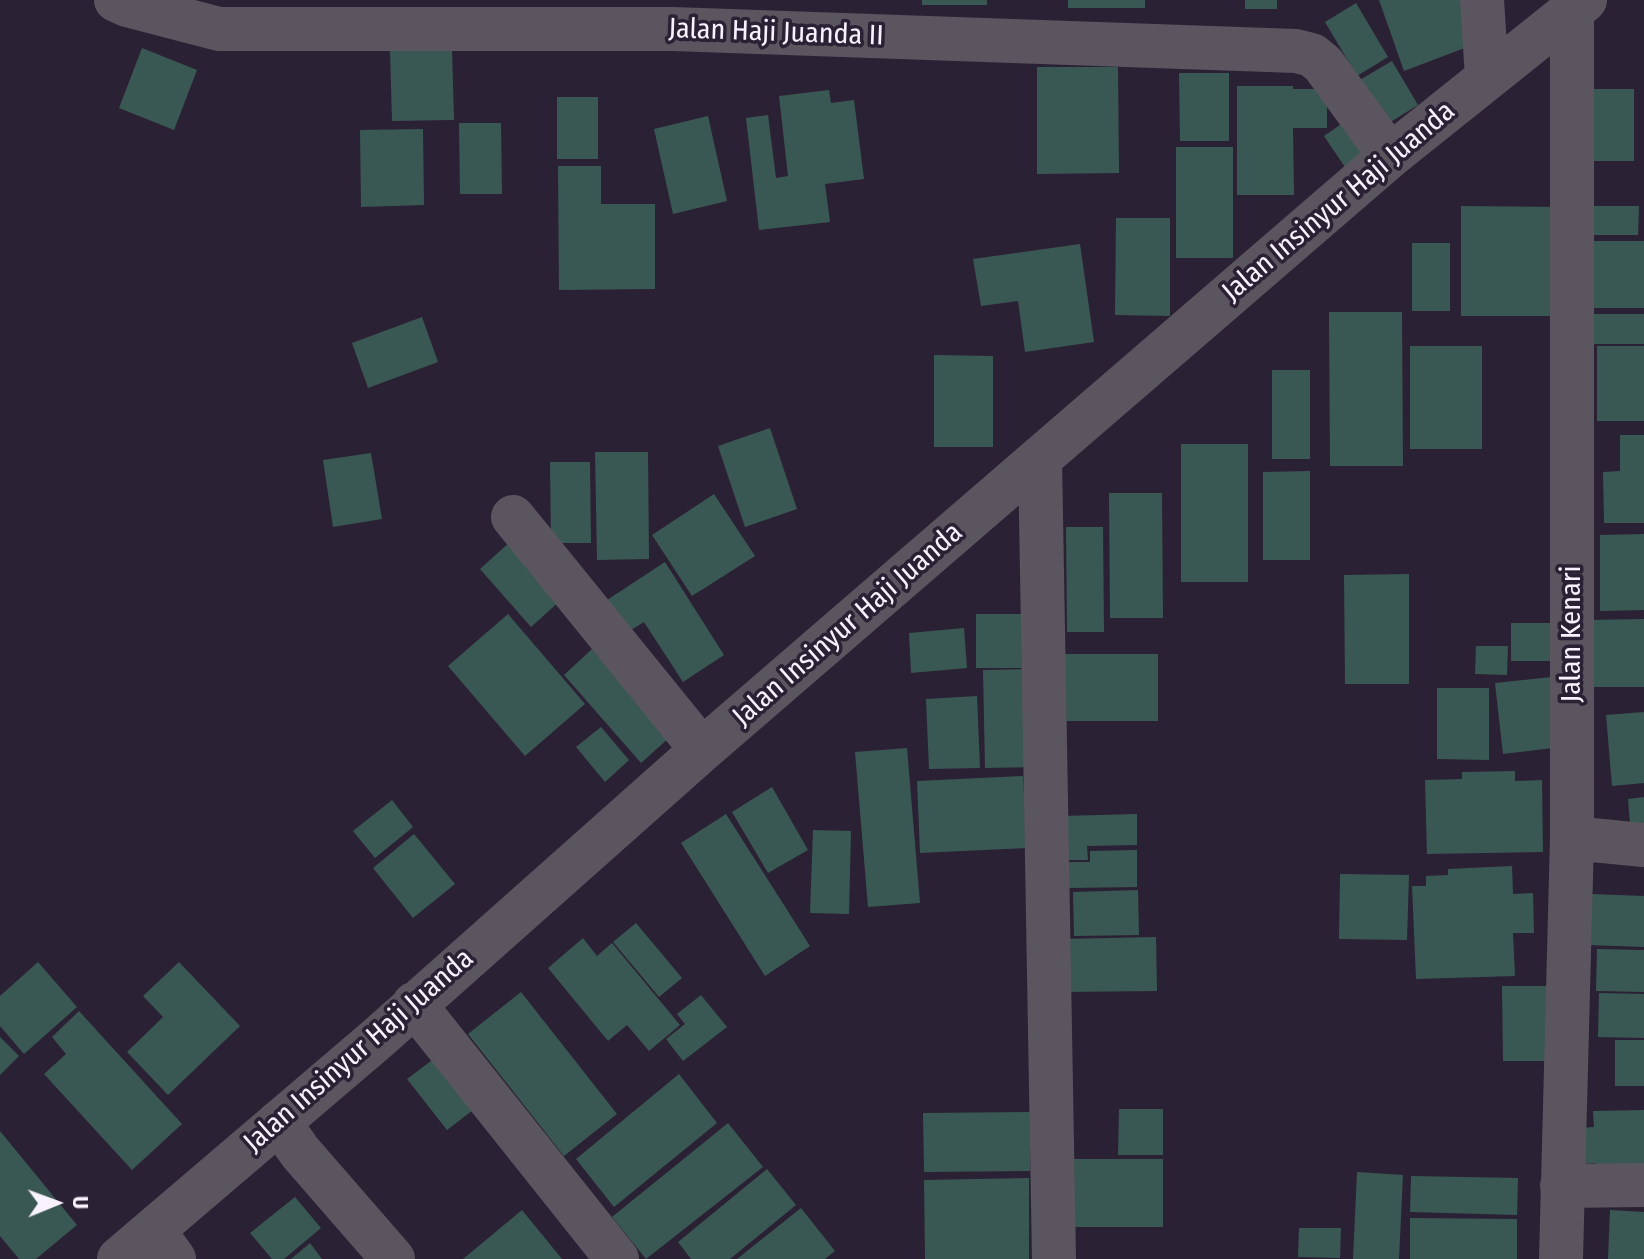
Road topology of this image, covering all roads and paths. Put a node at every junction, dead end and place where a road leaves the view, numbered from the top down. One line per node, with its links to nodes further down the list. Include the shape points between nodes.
1 (116, 0): 5 (street, Jalan Haji Juanda II, via 219,29 673,29 1296,51 1323,64)
2 (1482, 0): 4 (street)
3 (1578, 5): 4 (street, Jalan Insinyur Haji Juanda); 9 (street, Jalan Kenari)
4 (1487, 77): 5 (street, Jalan Insinyur Haji Juanda)
5 (1390, 156): 6 (street, Jalan Insinyur Haji Juanda)
6 (1040, 458): 8 (street, Jalan Insinyur Haji Juanda); 19 (street)
7 (513, 517): 8 (street)
8 (702, 750): 11 (street, Jalan Insinyur Haji Juanda)
9 (1572, 838): 10 (street); 14 (street, Jalan Kenari)
10 (1644, 845)
11 (414, 1004): 12 (street, Jalan Insinyur Haji Juanda); 18 (street)
12 (279, 1122): 15 (street, Jalan Insinyur Haji Juanda); 17 (street)
13 (1644, 1185): 14 (street)
14 (1562, 1186): 20 (street, Jalan Kenari)
15 (164, 1244): 16 (street, Jalan Insinyur Haji Juanda)
16 (119, 1259)
17 (393, 1259)
18 (617, 1259)
19 (1054, 1259)
20 (1561, 1259)

